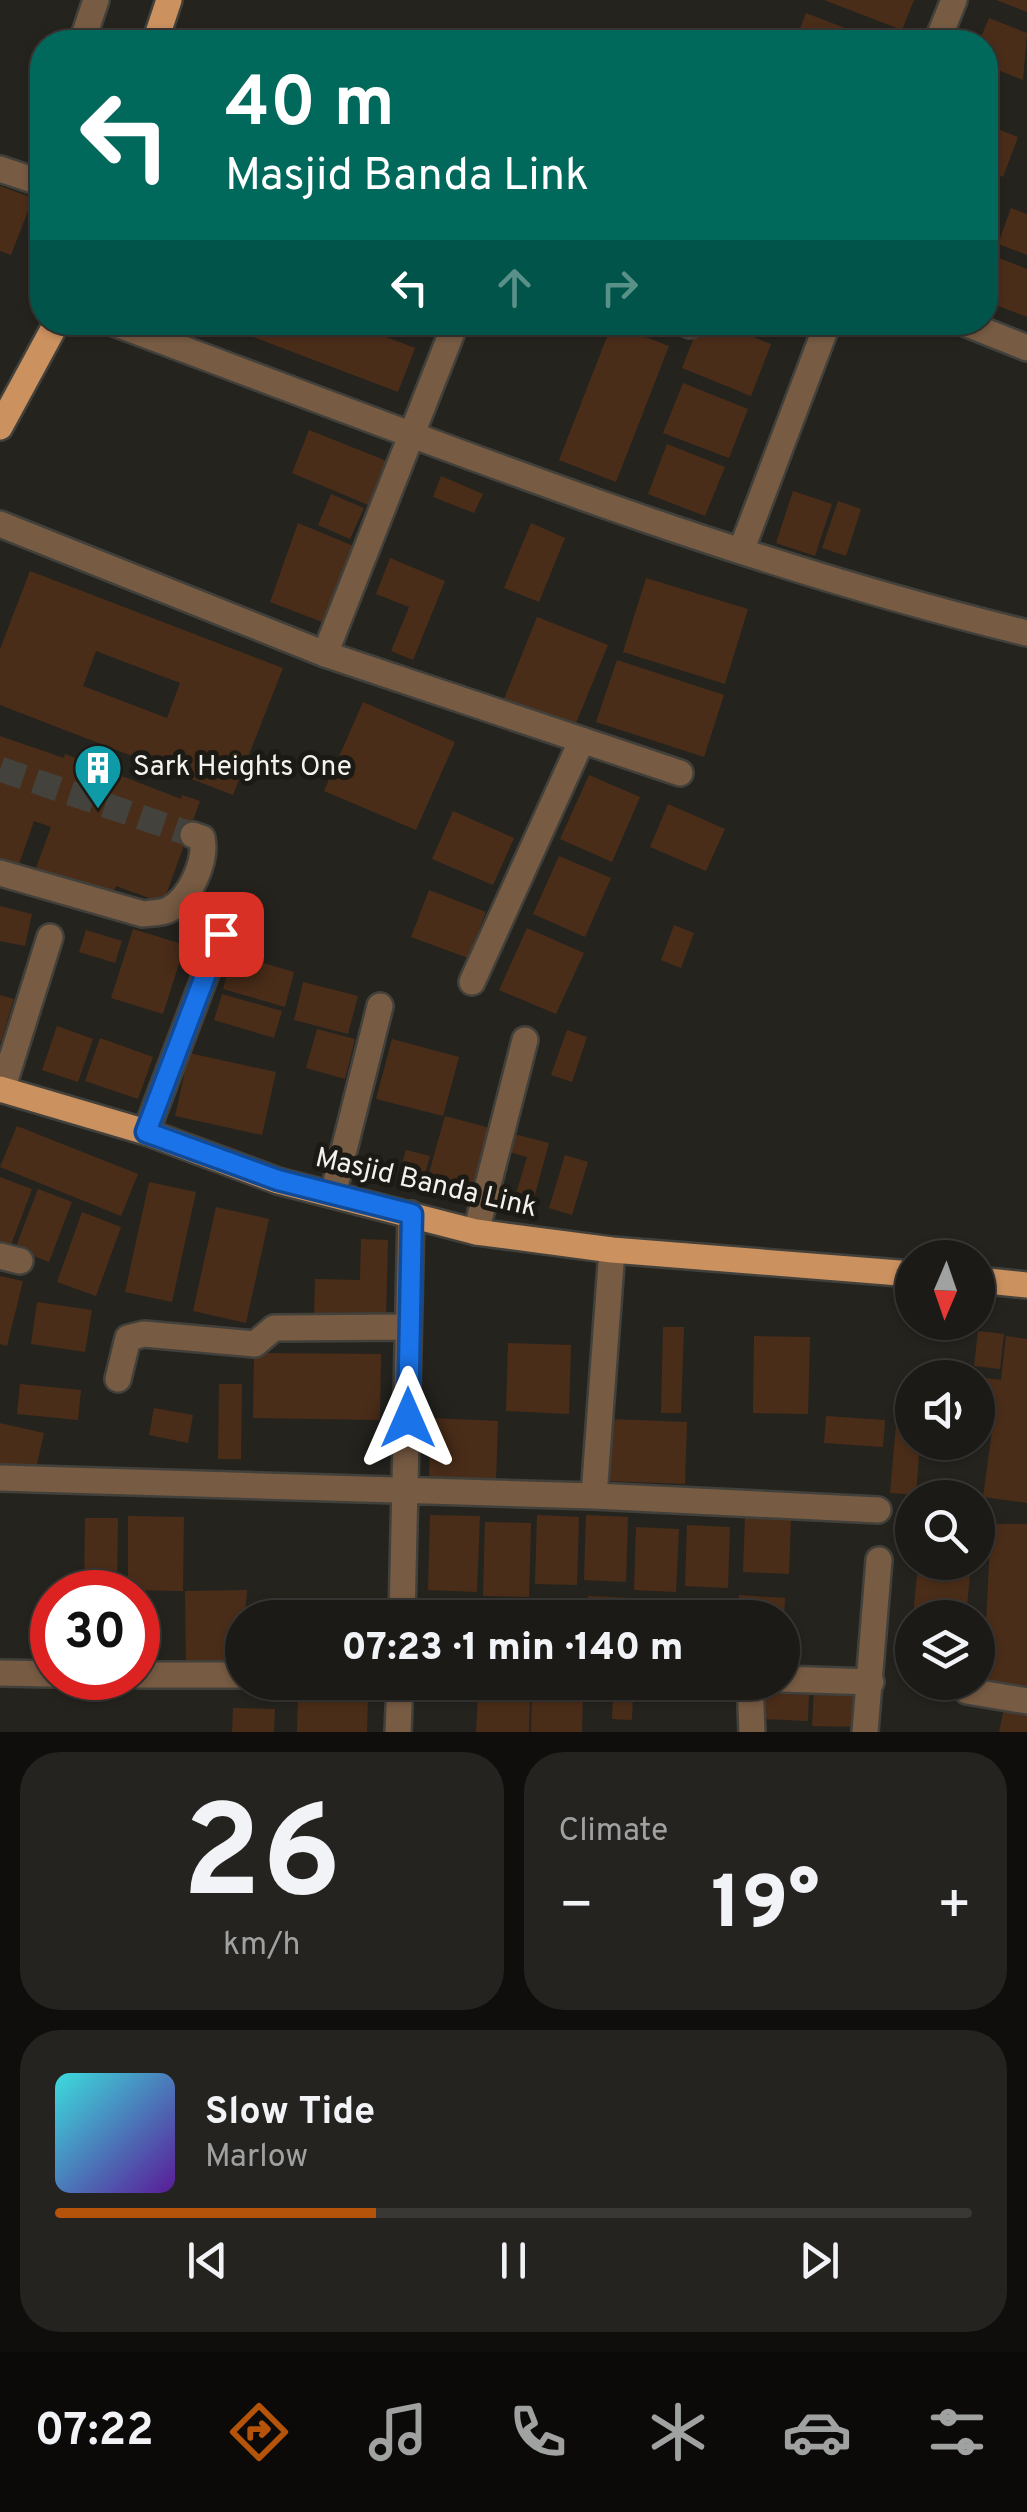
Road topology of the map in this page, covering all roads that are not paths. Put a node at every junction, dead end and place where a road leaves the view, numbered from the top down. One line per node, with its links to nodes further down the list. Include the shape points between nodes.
1 (96, 0): 4 (street)
2 (169, 0): 5 (main road)
3 (954, 0): 6 (street)
4 (86, 30)
5 (159, 30)
6 (942, 30)
7 (0, 169): 8 (street)
8 (30, 175)
9 (50, 335): 15 (main road)
10 (146, 335): 16 (street)
11 (451, 335): 16 (street)
12 (823, 335): 18 (street)
13 (994, 335): 14 (street)
14 (1027, 348)
15 (0, 428)
16 (415, 434): 18 (street); 20 (street)
17 (0, 524): 20 (street)
18 (741, 551): 19 (street)
19 (1027, 633)
20 (325, 654): 21 (street)
21 (582, 740): 22 (street); 27 (street)
22 (680, 772)
23 (192, 835): 24 (street, via 202,838 205,850 188,892 168,910 143,914)
24 (0, 873)
25 (221, 934): 31 (street)
26 (50, 936): 30 (street)
27 (472, 982)
28 (380, 1006): 32 (street)
29 (525, 1040): 34 (street)
30 (1, 1089): 31 (main road, Masjid Banda Link)
31 (146, 1132): 32 (main road, Masjid Banda Link)
32 (333, 1194): 33 (main road, Masjid Banda Link)
33 (412, 1214): 34 (main road, Masjid Banda Link); 39 (street)
34 (476, 1232): 35 (main road, Masjid Banda Link)
35 (612, 1250): 36 (main road, Masjid Banda Link); 43 (street)
36 (895, 1273)
37 (995, 1282): 38 (main road)
38 (1027, 1285)
39 (408, 1327): 40 (street, via 274,1328 255,1344 144,1334 128,1338); 42 (street)
40 (118, 1379)
41 (0, 1478): 42 (street)
42 (408, 1489): 43 (street); 46 (street)
43 (594, 1496): 44 (street)
44 (878, 1510)
45 (879, 1560): 52 (street)
46 (403, 1600)
47 (0, 1673): 48 (street)
48 (30, 1674)
49 (160, 1674): 50 (street)
50 (225, 1675)
51 (800, 1680): 52 (street)
52 (871, 1682): 59 (street)
53 (995, 1697): 56 (street)
54 (399, 1700): 57 (street)
55 (751, 1700): 58 (street)
56 (1027, 1702)
57 (398, 1732)
58 (752, 1732)
59 (865, 1732)

